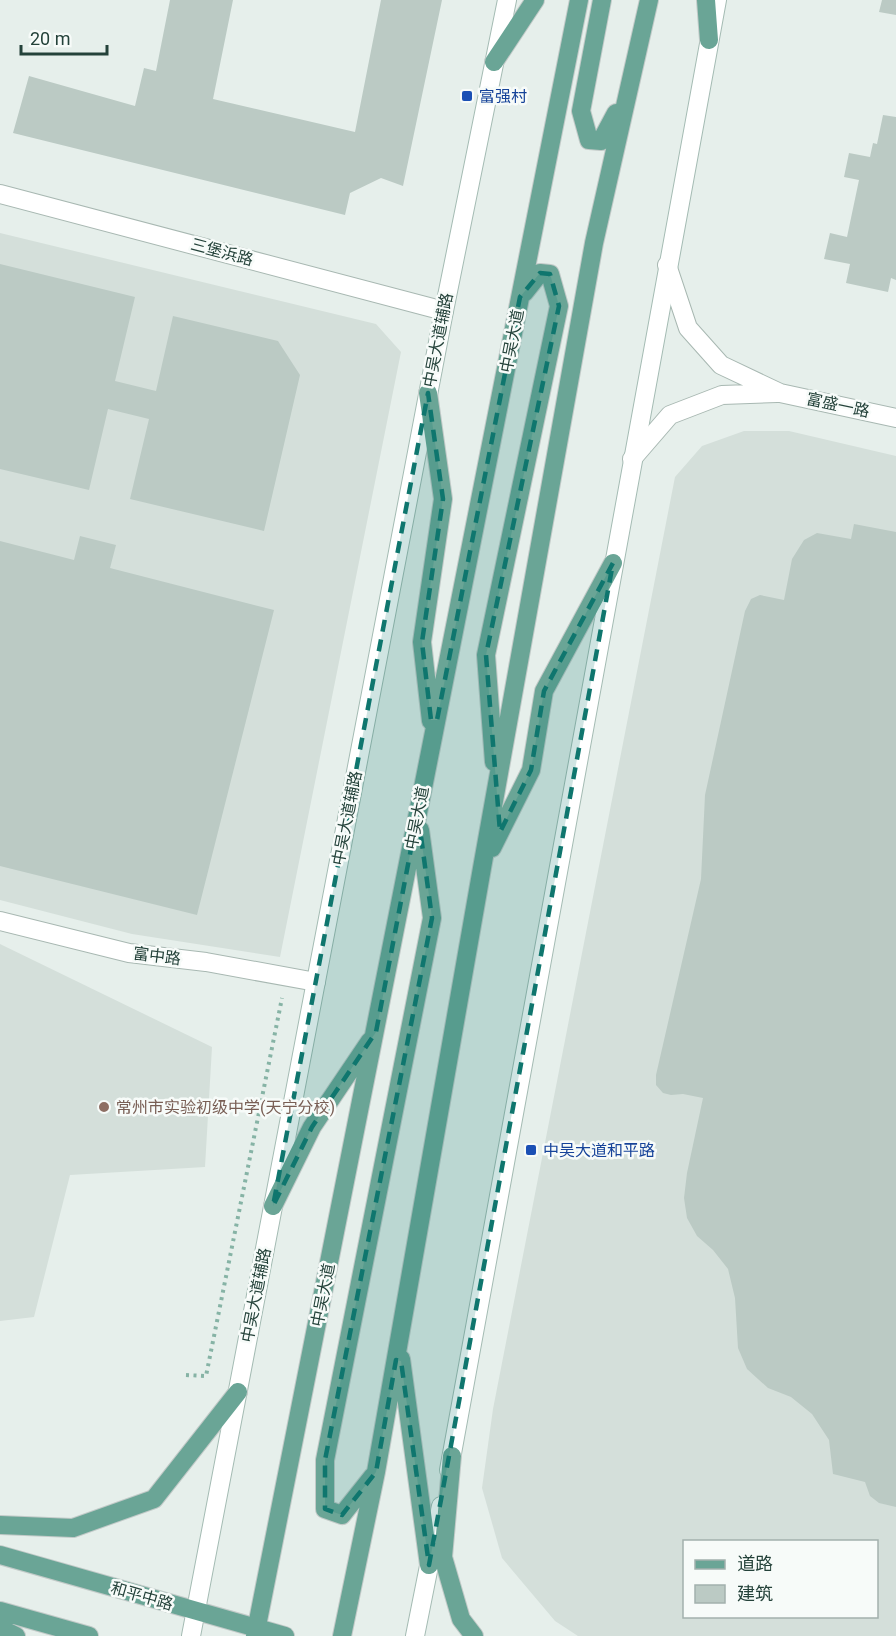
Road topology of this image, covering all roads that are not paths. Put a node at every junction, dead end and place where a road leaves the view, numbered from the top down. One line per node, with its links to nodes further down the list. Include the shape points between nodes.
1 (507, 0): 9 (main road, 中吴大道辅路)
2 (536, 0): 9 (main road)
3 (579, 0): 13 (main road, 中吴大道)
4 (602, 0): 10 (main road, via 580,111 589,140 601,141)
5 (650, 0): 10 (main road)
6 (706, 0): 8 (main road)
7 (717, 0): 8 (main road)
8 (709, 40): 12 (main road)
9 (494, 62): 14 (main road, 中吴大道辅路)
10 (627, 94): 21 (main road, via 594,243)
11 (0, 194): 14 (main road, 三堡浜路)
12 (667, 265): 16 (main road, via 688,328 721,365); 18 (main road)
13 (520, 297): 20 (main road, 中吴大道); 21 (main road, via 540,273 550,274 559,306 486,655)
14 (444, 311): 15 (main road, 中吴大道辅路)
15 (428, 393): 20 (main road, via 442,499 422,642); 25 (main road, 中吴大道辅路)
16 (780, 393): 17 (main road, 富盛一路); 18 (main road, via 722,394 670,416)
17 (896, 418)
18 (632, 459): 19 (main road)
19 (613, 563): 23 (main road, via 543,691 531,770); 30 (main road)
20 (433, 739): 22 (main road, 中吴大道)
21 (496, 788): 23 (main road)
22 (418, 816): 26 (main road, 中吴大道); 31 (main road, via 432,918 325,1460 325,1509 342,1515)
23 (482, 868): 28 (main road)
24 (0, 921): 25 (main road, 富中路, via 129,953)
25 (316, 982): 27 (main road, 中吴大道辅路)
26 (376, 1032): 27 (main road, via 312,1127); 38 (main road, 中吴大道)
27 (273, 1206): 29 (main road, 中吴大道辅路)
28 (399, 1342): 31 (main road); 34 (main road)
29 (238, 1392): 32 (main road, via 154,1499 73,1528); 36 (main road, 中吴大道辅路)
30 (452, 1456): 34 (main road); 45 (main road, via 443,1557 461,1619)
31 (376, 1472): 43 (main road)
32 (0, 1526)
33 (0, 1555): 36 (main road, 和平中路)
34 (429, 1565): 44 (main road)
35 (0, 1611): 40 (main road)
36 (196, 1611): 38 (main road, 和平中路); 41 (main road, 中吴大道辅路)
37 (0, 1628): 39 (main road)
38 (255, 1632): 42 (main road, 和平中路)
39 (16, 1636)
40 (89, 1636)
41 (191, 1636)
42 (285, 1636)
43 (342, 1636)
44 (414, 1636)
45 (474, 1636)

